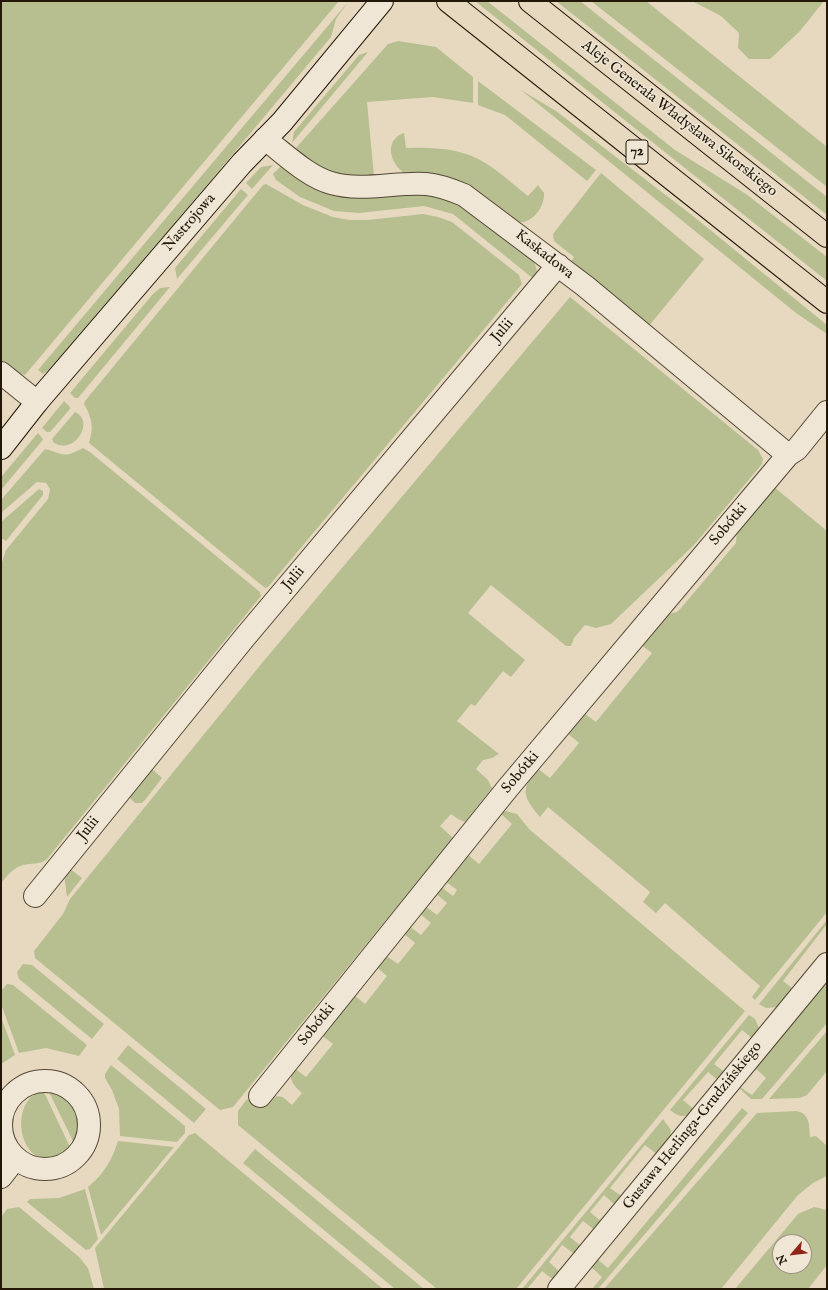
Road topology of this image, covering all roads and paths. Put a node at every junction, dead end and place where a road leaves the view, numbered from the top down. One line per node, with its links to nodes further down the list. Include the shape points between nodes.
1 (382, 1): 4 (street, Nastrojowa)
2 (448, 1): 7 (main road, 72)
3 (530, 1): 5 (main road, Aleje Generała Władysława Sikorskiego)
4 (265, 139): 6 (street, Kaskadowa, via 310,172 331,183 354,188 427,184 454,190 474,201); 9 (street, Nastrojowa)
5 (827, 236)
6 (558, 266): 12 (street, Kaskadowa); 13 (street, Julii, via 245,636)
7 (827, 302)
8 (1, 373): 9 (street)
9 (37, 402): 11 (street, Nastrojowa)
10 (827, 412): 12 (street, Sobótki, via 797,449)
11 (1, 448)
12 (788, 455): 15 (street, Sobótki, via 507,788)
13 (35, 896)
14 (827, 964): 18 (street, Gustawa Herlinga-Grudzińskiego)
15 (260, 1096)
16 (15, 1159): 17 (street)
17 (1, 1177)
18 (559, 1289)

